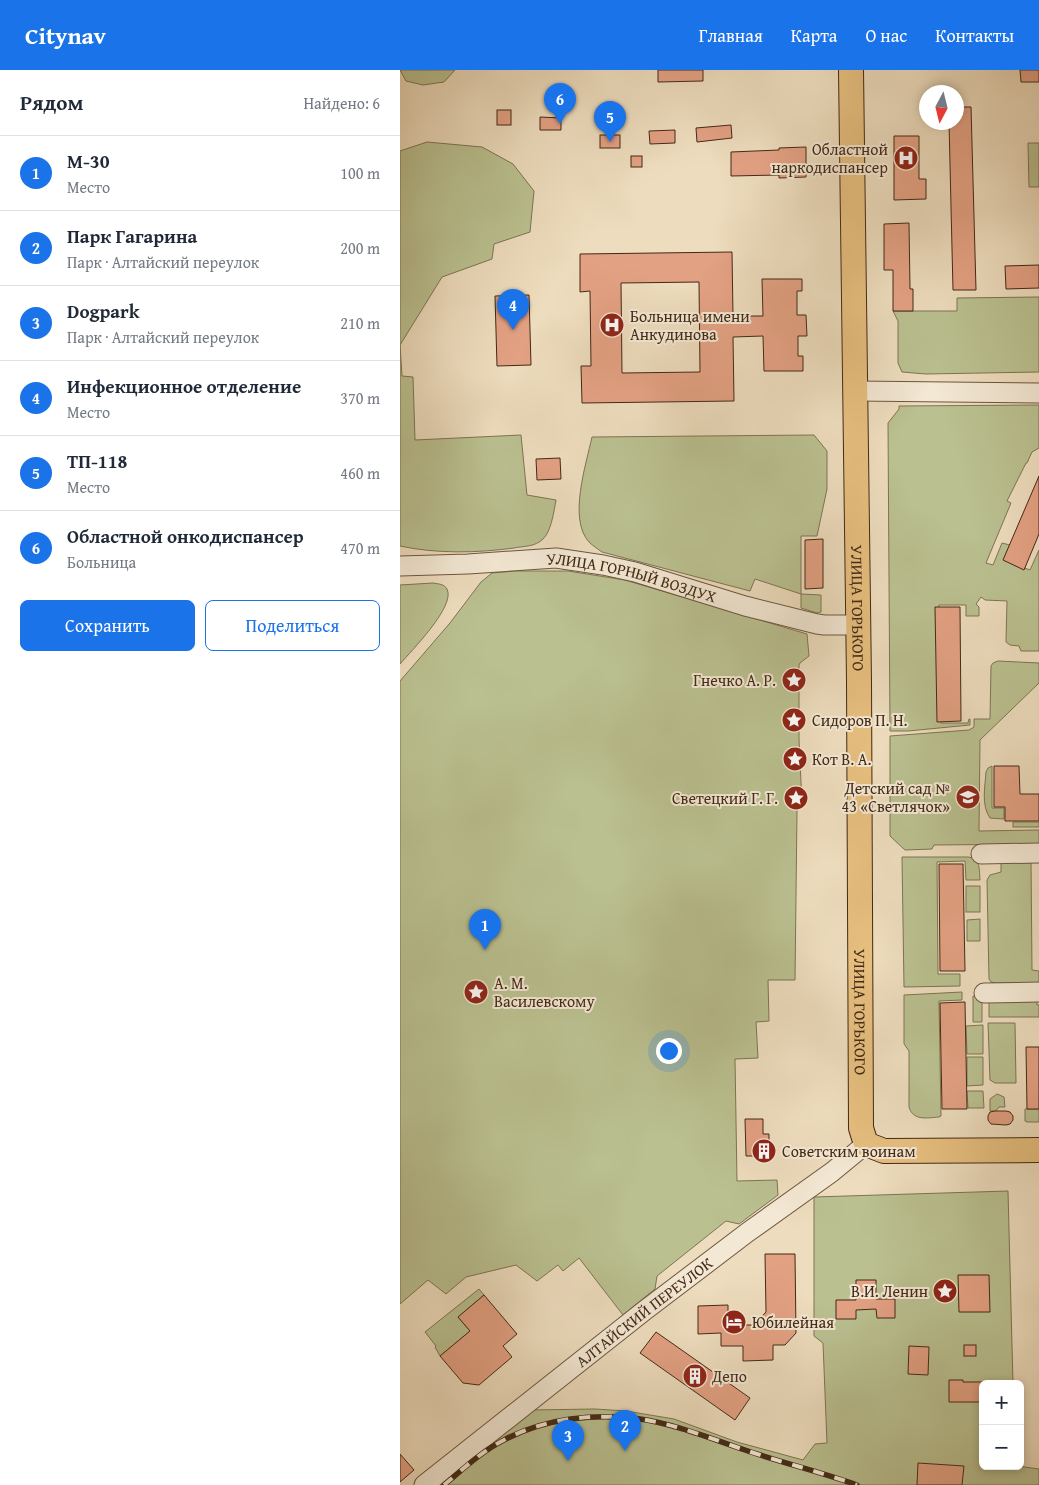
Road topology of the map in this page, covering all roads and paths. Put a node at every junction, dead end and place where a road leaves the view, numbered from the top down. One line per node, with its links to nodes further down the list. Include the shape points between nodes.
1 (851, 70): 2 (main road, УЛИЦА ГОРЬКОГО)
2 (855, 391): 3 (street); 5 (main road, УЛИЦА ГОРЬКОГО)
3 (1039, 393)
4 (400, 566): 5 (street, УЛИЦА ГОРНЫЙ ВОЗДУХ, via 556,558 635,572 817,624)
5 (858, 625): 10 (main road, УЛИЦА ГОРЬКОГО, via 861,1128)
6 (1039, 853): 7 (street)
7 (981, 854)
8 (1039, 992): 9 (street)
9 (984, 993)
10 (866, 1144): 11 (main road, via 884,1151); 12 (street, АЛТАЙСКИЙ ПЕРЕУЛОК, via 644,1311)
11 (1039, 1150)
12 (424, 1485)

